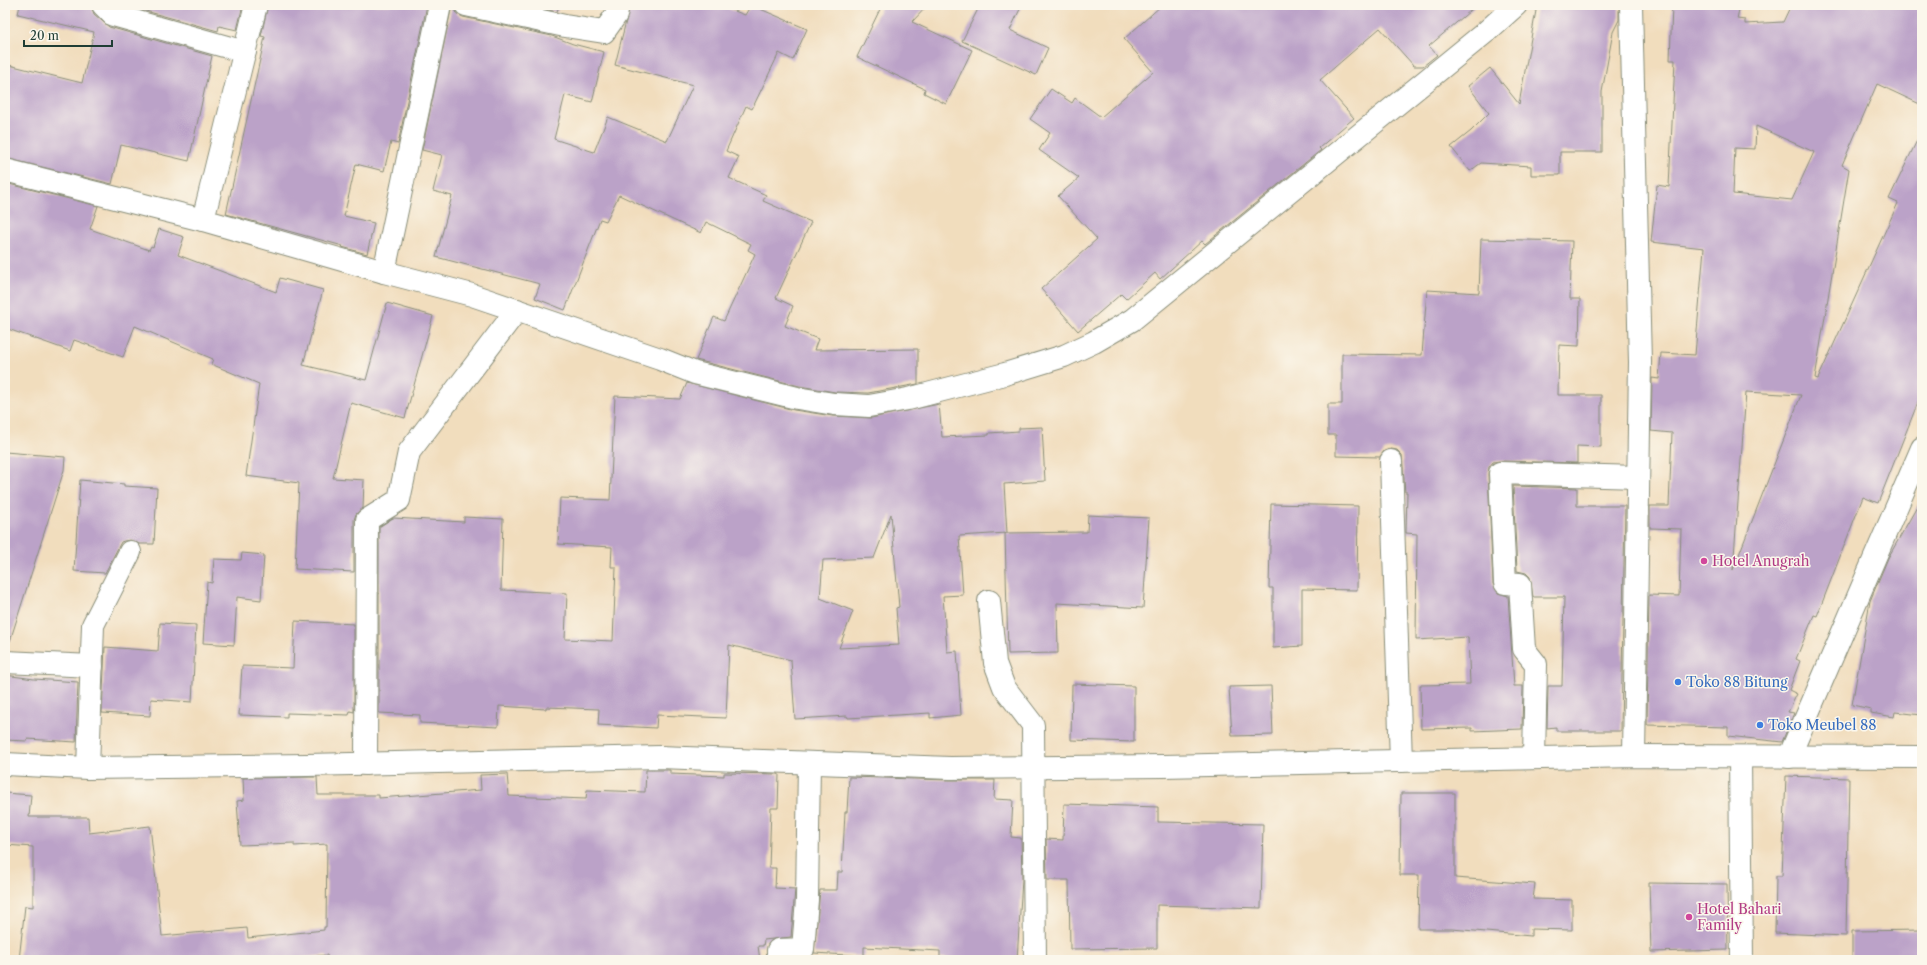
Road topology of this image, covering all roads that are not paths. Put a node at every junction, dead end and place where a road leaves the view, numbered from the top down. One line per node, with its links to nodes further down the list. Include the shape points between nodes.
1 (103, 5): 8 (street, via 113,15)
2 (256, 5): 8 (street)
3 (440, 5): 11 (street)
4 (466, 5): 5 (street, via 604,32 616,15)
5 (618, 5)
6 (1516, 5): 12 (street, via 1132,320 1064,356 908,399 870,406 834,404 797,398 695,373)
7 (1631, 5): 15 (street, via 1640,362)
8 (244, 52): 10 (street)
9 (5, 170): 10 (street)
10 (203, 220): 11 (street)
11 (384, 272): 12 (street, via 472,295)
12 (517, 310): 28 (street, via 409,452 399,500 367,520)
13 (1922, 448): 22 (street)
14 (1390, 461): 25 (street)
15 (1638, 477): 20 (street); 24 (street, via 1500,473 1505,583 1520,584 1524,650 1536,664)
16 (130, 552): 19 (street, via 93,626)
17 (989, 601): 30 (street, via 995,664 1004,687 1033,725)
18 (5, 662): 19 (street)
19 (92, 666): 29 (street)
20 (1634, 756): 21 (street); 24 (street)
21 (1740, 757): 22 (street); 33 (street)
22 (1789, 757): 23 (street)
23 (1922, 757)
24 (1534, 758): 25 (street)
25 (1401, 761): 30 (street)
26 (809, 763): 28 (street, via 660,757); 30 (street); 31 (street, via 807,900 803,949 778,950)
27 (5, 764): 29 (street)
28 (366, 764): 29 (street)
29 (88, 768)
30 (1032, 768): 32 (street)
31 (778, 960)
32 (1035, 960)
33 (1742, 960)

